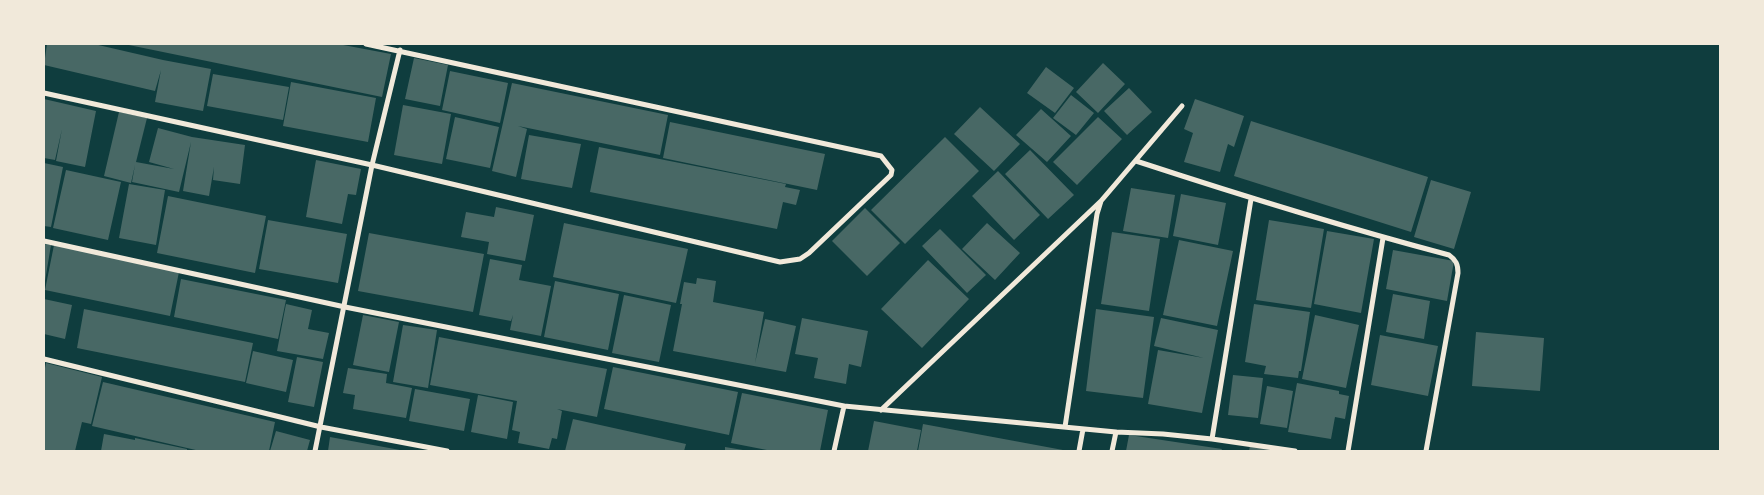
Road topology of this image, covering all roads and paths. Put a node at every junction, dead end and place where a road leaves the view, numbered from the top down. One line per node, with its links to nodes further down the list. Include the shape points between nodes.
1 (366, 44): 2 (street)
2 (400, 50): 6 (street); 6 (street, via 881,156 892,170 891,175 809,253 800,259 780,262)
3 (44, 93): 6 (street)
4 (1182, 106): 5 (street)
5 (1136, 161): 7 (street); 8 (street)
6 (372, 165): 11 (street)
7 (1251, 199): 9 (street); 19 (street)
8 (1101, 200): 14 (street); 16 (street)
9 (1383, 238): 26 (street); 27 (street, via 1449,255 1458,266)
10 (44, 241): 11 (street)
11 (345, 306): 13 (street); 15 (street)
12 (44, 359): 15 (street)
13 (844, 406): 14 (street); 22 (street)
14 (881, 410): 16 (street)
15 (321, 426): 20 (street); 21 (street)
16 (1065, 427): 17 (street)
17 (1083, 428): 18 (street); 23 (street)
18 (1116, 432): 19 (street); 24 (street)
19 (1212, 439): 25 (street)
20 (315, 451)
21 (447, 451)
22 (834, 451)
23 (1079, 451)
24 (1112, 451)
25 (1295, 451)
26 (1348, 451)
27 (1426, 451)

